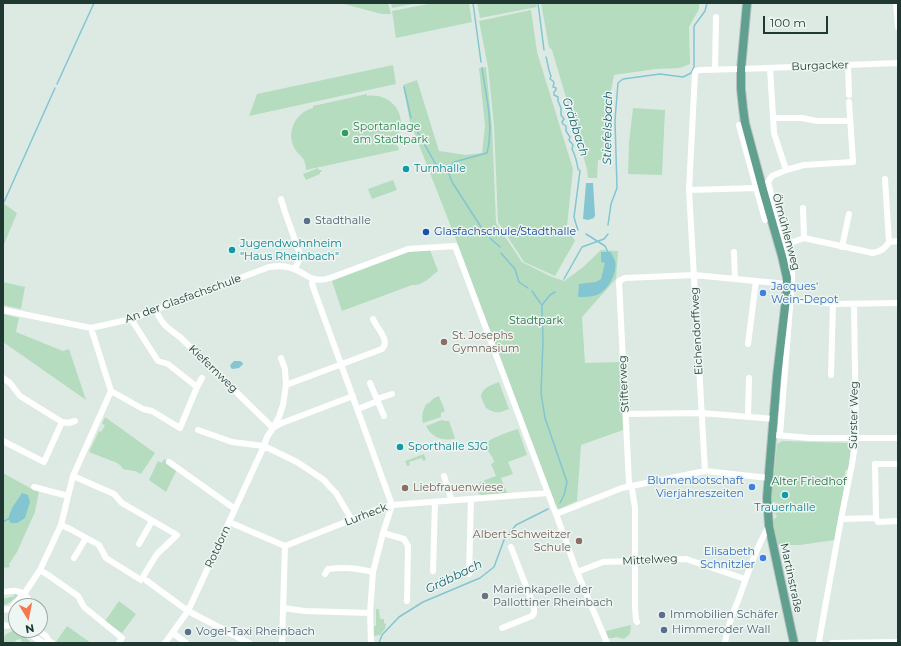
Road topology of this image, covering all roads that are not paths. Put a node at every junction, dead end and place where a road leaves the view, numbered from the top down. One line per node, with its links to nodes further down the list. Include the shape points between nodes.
1 (747, 3): 8 (main road, Ölmühlenweg)
2 (896, 3): 4 (street)
3 (716, 17): 9 (street)
4 (898, 27)
5 (898, 63): 6 (street, Burgacker)
6 (848, 65): 7 (street, Burgacker); 11 (street)
7 (770, 68): 8 (street, Burgacker); 13 (street)
8 (741, 69): 9 (street, Burgacker); 35 (main road, Ölmühlenweg, via 746,123 782,256)
9 (715, 70): 10 (street, Burgacker)
10 (696, 71): 19 (street, Eichendorffweg)
11 (849, 95)
12 (850, 102): 14 (street)
13 (773, 118): 14 (street); 16 (street, via 774,133)
14 (850, 121): 16 (street, via 853,162 804,165)
15 (739, 125): 18 (street)
16 (786, 170): 27 (street, via 772,176 768,182)
17 (885, 179): 25 (street)
18 (756, 188): 19 (street); 23 (street)
19 (689, 190): 31 (street, Eichendorffweg)
20 (281, 199): 30 (street, via 300,254)
21 (803, 208): 24 (street)
22 (849, 214): 28 (street)
23 (765, 220)
24 (804, 238): 27 (street); 28 (street)
25 (889, 242): 26 (street); 28 (street, via 886,248 873,253)
26 (898, 242)
27 (785, 245): 36 (street, via 792,273)
28 (842, 247)
29 (734, 252): 32 (street)
30 (295, 269): 33 (street, An der Glasfachschule); 41 (street, An der Glasfachschule, via 284,266 268,267)
31 (694, 276): 32 (street); 60 (street, Eichendorffweg); 61 (street, Stifterweg, via 625,278 620,281)
32 (735, 279): 34 (street)
33 (313, 280): 47 (street, via 313,287); 82 (street, via 330,278 408,249 456,246)
34 (756, 281): 35 (street); 45 (street)
35 (787, 284): 36 (main road, Ölmühlenweg)
36 (788, 300): 38 (street); 64 (main road, Ölmühlenweg, via 782,327); 69 (street, Ölmühlenweg)
37 (898, 303): 39 (street)
38 (833, 304): 39 (street); 48 (street)
39 (854, 304): 70 (street, Sürster Weg)
40 (3, 310): 44 (street, An der Glasfachschule)
41 (156, 310): 42 (street, An der Glasfachschule); 67 (street, Kiefernweg, via 164,325 180,337)
42 (131, 319): 44 (street, An der Glasfachschule); 54 (street, via 158,361 168,364)
43 (373, 319): 47 (street, via 382,332 385,347)
44 (91, 328): 55 (street)
45 (748, 344)
46 (281, 358): 53 (street, Rotdorn, via 285,368)
47 (341, 364): 53 (street); 57 (street)
48 (831, 375)
49 (3, 378): 66 (street, via 20,396)
50 (202, 378): 54 (street)
51 (749, 378): 63 (street)
52 (370, 383): 58 (street)
53 (286, 385): 67 (street, Rotdorn, via 283,405)
54 (197, 387): 55 (street, via 180,428)
55 (111, 391): 77 (street)
56 (392, 394): 58 (street)
57 (353, 396): 59 (street); 67 (street)
58 (377, 400): 59 (street); 62 (street)
59 (358, 409): 87 (street)
60 (702, 413): 61 (street); 63 (street); 76 (street, Eichendorffweg)
61 (626, 414): 80 (street, Stifterweg)
62 (384, 416)
63 (748, 416): 64 (street)
64 (774, 419): 69 (main road, Ölmühlenweg)
65 (75, 421): 66 (street)
66 (62, 422): 72 (street, via 44,462)
67 (273, 428): 73 (street, Rotdorn)
68 (198, 430): 73 (street, via 232,442)
69 (776, 435): 70 (street); 79 (main road, Ölmühlenweg)
70 (856, 438): 71 (street); 91 (street, Sürster Weg)
71 (898, 438)
72 (3, 441)
73 (264, 446): 88 (street, Rotdorn); 92 (street, via 297,462 324,480 336,492)
74 (169, 462): 88 (street)
75 (898, 464): 90 (street, via 875,464)
76 (705, 471): 79 (street); 80 (street)
77 (73, 476): 83 (street); 93 (street, via 114,494 122,503)
78 (444, 476): 85 (street)
79 (769, 478): 96 (main road, Ölmühlenweg)
80 (630, 486): 89 (street); 106 (street, Stifterweg, via 636,508)
81 (34, 488): 83 (street)
82 (548, 493): 84 (street, Lurheck); 89 (street)
83 (68, 496): 97 (street)
84 (471, 499): 85 (street, Lurheck); 112 (street)
85 (450, 500): 86 (street, Lurheck)
86 (435, 502): 87 (street, Lurheck); 108 (street)
87 (392, 505): 92 (street, Lurheck); 98 (street)
88 (235, 509): 95 (street, Rotdorn)
89 (556, 514): 110 (street)
90 (876, 518): 91 (street); 94 (street, via 878,522)
91 (841, 519): 137 (street, Sürster Weg)
92 (352, 520): 103 (street, Lurheck)
93 (152, 521): 99 (street, via 178,535 157,554 141,580 106,558 99,545); 101 (street)
94 (898, 521)
95 (229, 522): 103 (street); 122 (street, Rotdorn)
96 (769, 522): 100 (main road, Martinstraße); 102 (street)
97 (61, 525): 99 (street); 107 (street)
98 (384, 533): 109 (street); 120 (street, via 404,539 408,546)
99 (86, 538): 105 (street)
100 (773, 543): 102 (street); 136 (main road, Martinstraße)
101 (139, 544)
102 (759, 544): 113 (street)
103 (285, 546): 121 (street)
104 (511, 547): 125 (street, via 534,613)
105 (74, 558)
106 (635, 561): 110 (street, Mittelweg, via 603,562); 113 (street, Mittelweg, via 686,558); 124 (street, Stifterweg)
107 (40, 570): 116 (street); 128 (street, via 78,596 84,606 122,638)
108 (433, 571)
109 (373, 572): 111 (street, via 341,567 328,569); 123 (street)
110 (577, 572): 134 (street)
111 (325, 574)
112 (469, 574)
113 (745, 579): 135 (street, via 726,633)
114 (146, 581): 122 (street)
115 (3, 592): 116 (street, via 17,591)
116 (24, 594): 117 (street); 118 (street); 119 (street)
117 (21, 598)
118 (22, 598)
119 (29, 598)
120 (407, 601)
121 (283, 608): 123 (street); 132 (street)
122 (188, 610): 126 (street, Rotdorn); 131 (street)
123 (370, 613): 133 (street)
124 (637, 622)
125 (502, 628)
126 (173, 633): 129 (street, Rotdorn); 130 (street)
127 (898, 642): 138 (street)
128 (119, 643)
129 (165, 643)
130 (186, 643)
131 (249, 643)
132 (282, 643)
133 (370, 643)
134 (607, 643)
135 (725, 643)
136 (794, 643)
137 (820, 643)
138 (832, 643)

